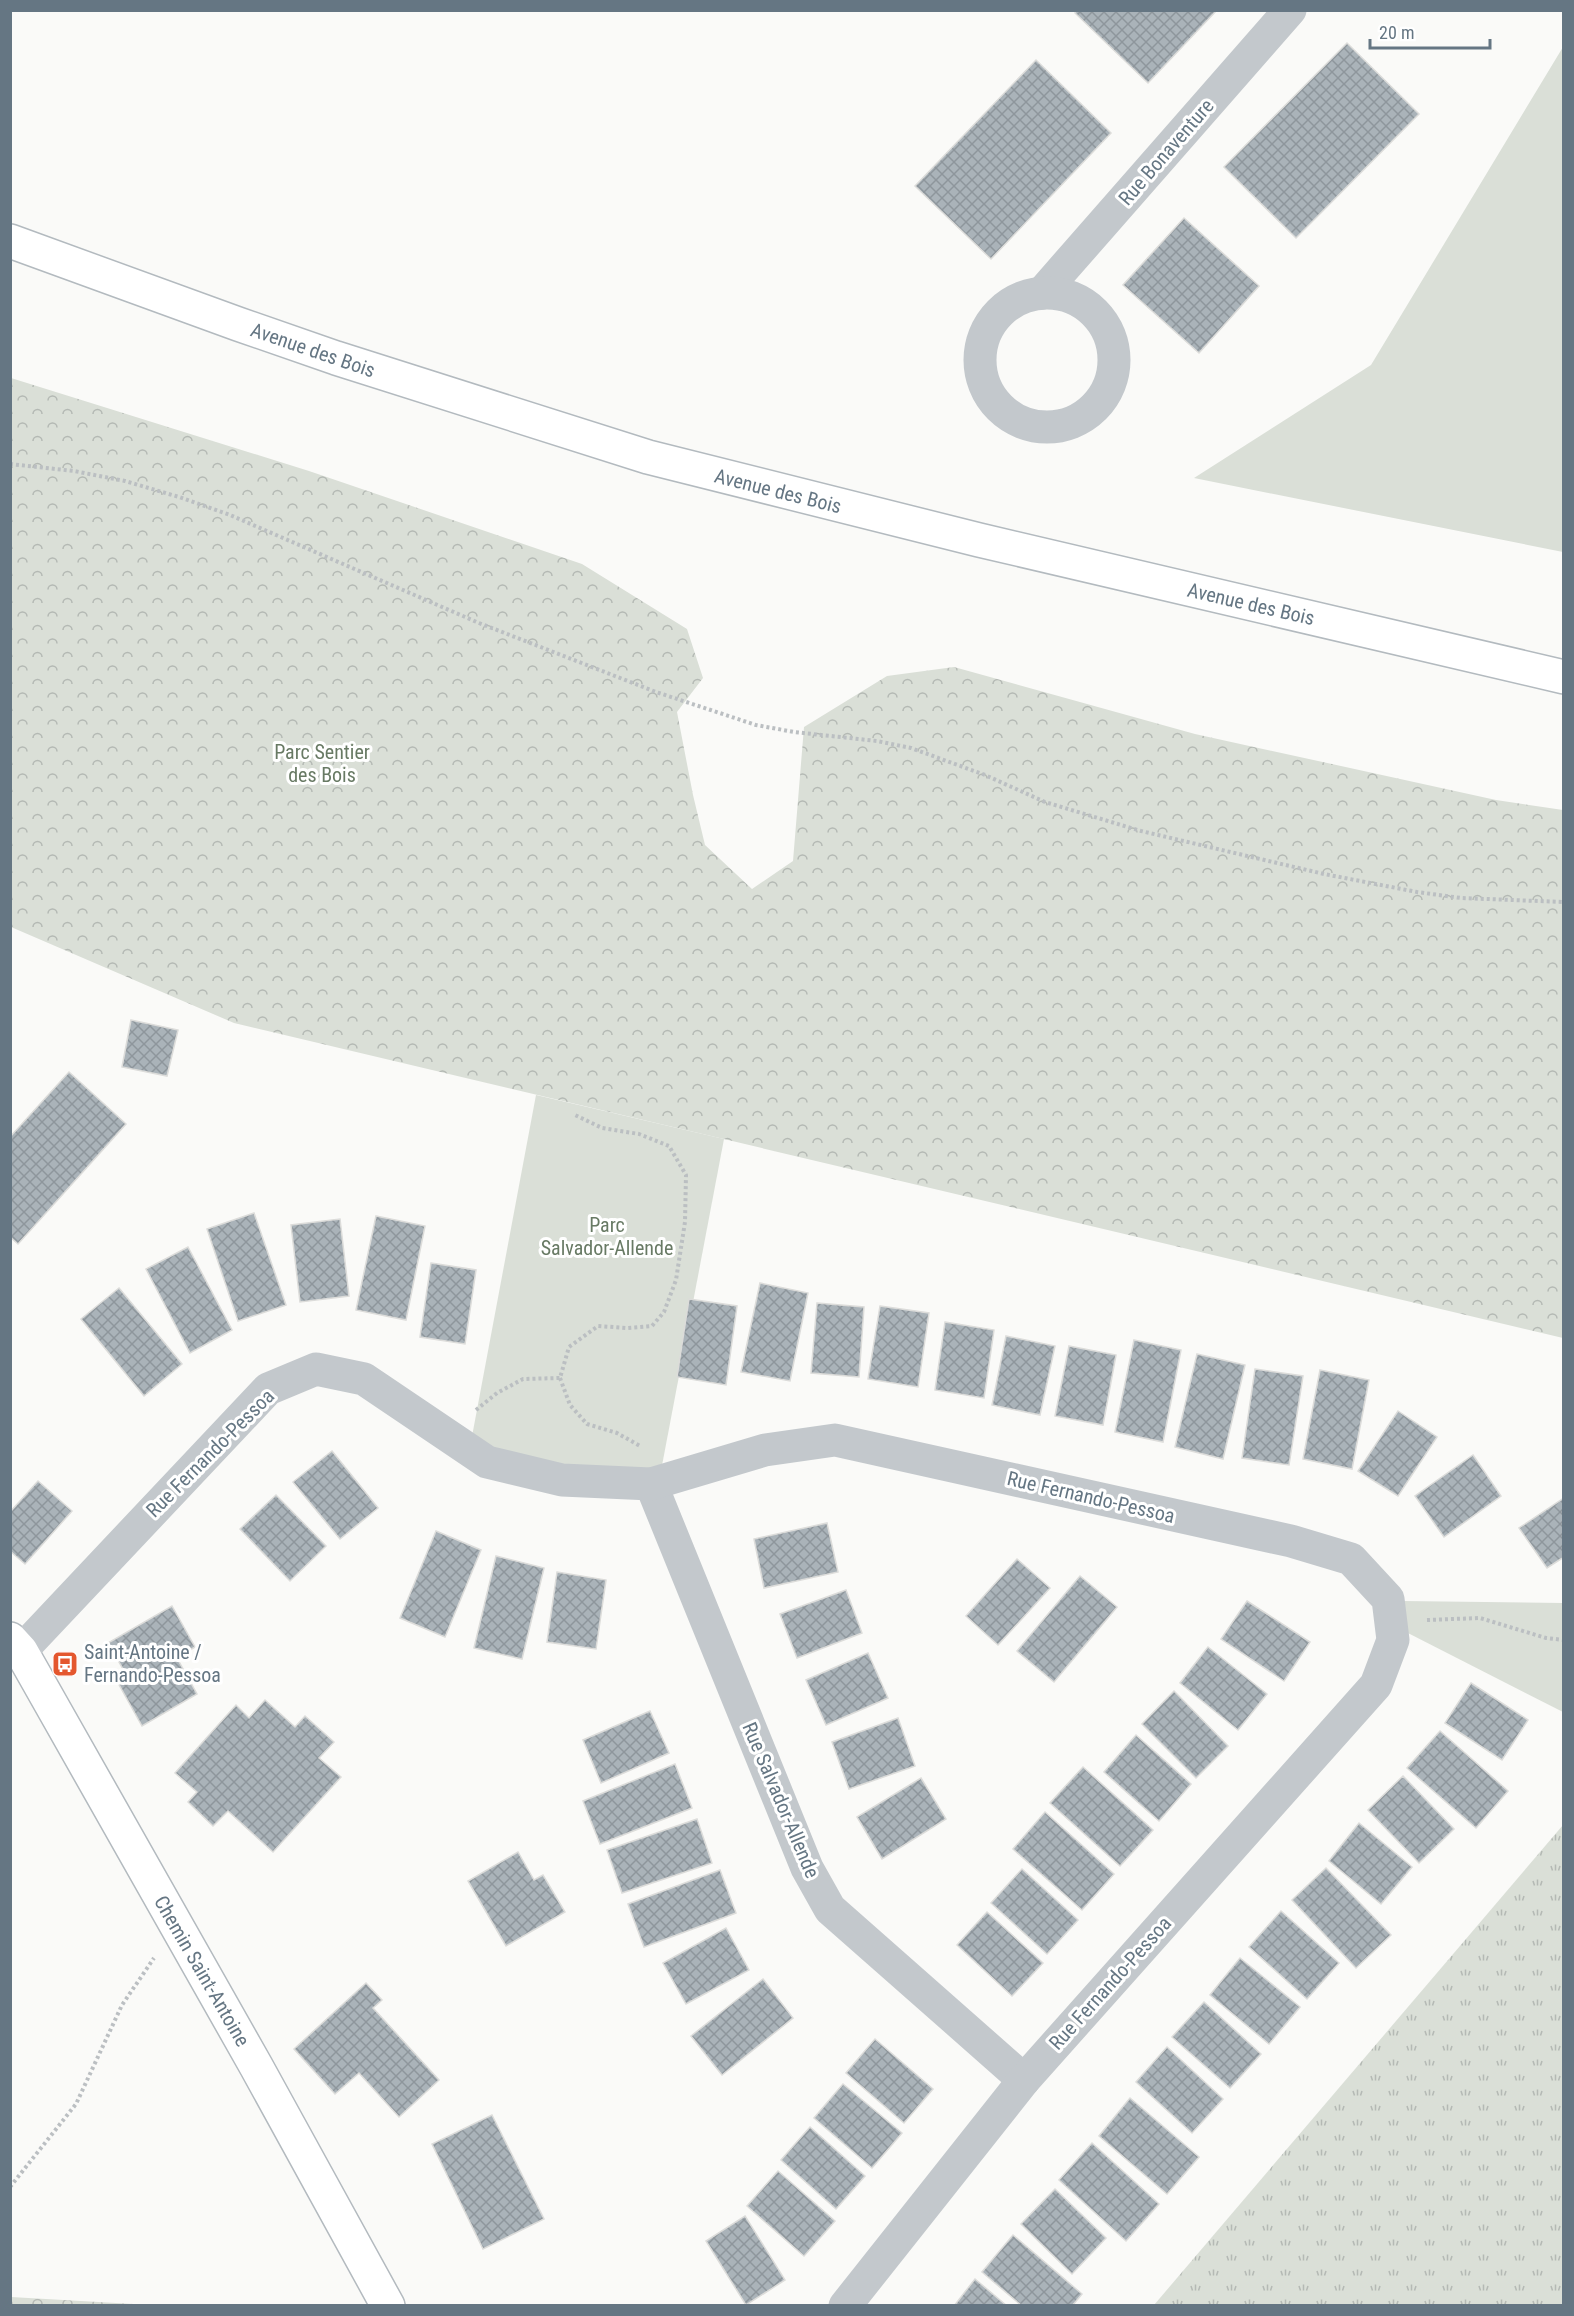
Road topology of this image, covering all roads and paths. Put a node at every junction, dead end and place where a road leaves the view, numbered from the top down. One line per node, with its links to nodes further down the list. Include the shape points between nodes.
1 (1290, 10): 3 (street, Rue Bonaventure)
2 (10, 241): 5 (street, Avenue des Bois, via 314,350 648,457 979,540)
3 (1042, 293): 3 (street, via 1020,299 1002,310 982,345 981,366 985,386 995,403 1011,417 1030,426 1053,427 1076,422 1095,408 1108,389 1114,367 1112,344 1103,322 1086,306 1065,296)
4 (10, 464): 6 (path, via 74,471 179,497 230,515 479,623 656,692 756,725 911,748 1056,805 1141,831 1324,874 1461,898)
5 (1563, 677)
6 (1563, 902)
7 (573, 1114): 8 (path, via 602,1128 639,1134 669,1146 686,1175 685,1222 676,1280 664,1312 652,1326 598,1326 569,1347)
8 (560, 1378): 9 (path, via 523,1380 497,1393 477,1409); 10 (path, via 570,1405 586,1424 639,1444)
9 (457, 1442): 10 (street, Rue Fernando-Pessoa, via 487,1462 562,1480); 13 (street, Rue Fernando-Pessoa, via 364,1379 316,1369 268,1389)
10 (651, 1484): 11 (street, Rue Fernando-Pessoa, via 765,1450 835,1440 1291,1541 1351,1559 1388,1599); 15 (street, Rue Salvador-Allende, via 807,1868 830,1909)
11 (1390, 1620): 12 (path, via 1480,1618); 15 (street, Rue Fernando-Pessoa, via 1392,1640 1376,1685)
12 (1563, 1640)
13 (16, 1645): 14 (street, Chemin Saint-Antoine)
14 (176, 1925): 16 (path, via 122,2005 76,2104); 17 (street, Chemin Saint-Antoine)
15 (1024, 2080): 18 (street, Rue Fernando-Pessoa)
16 (10, 2187)
17 (388, 2306)
18 (845, 2306)

